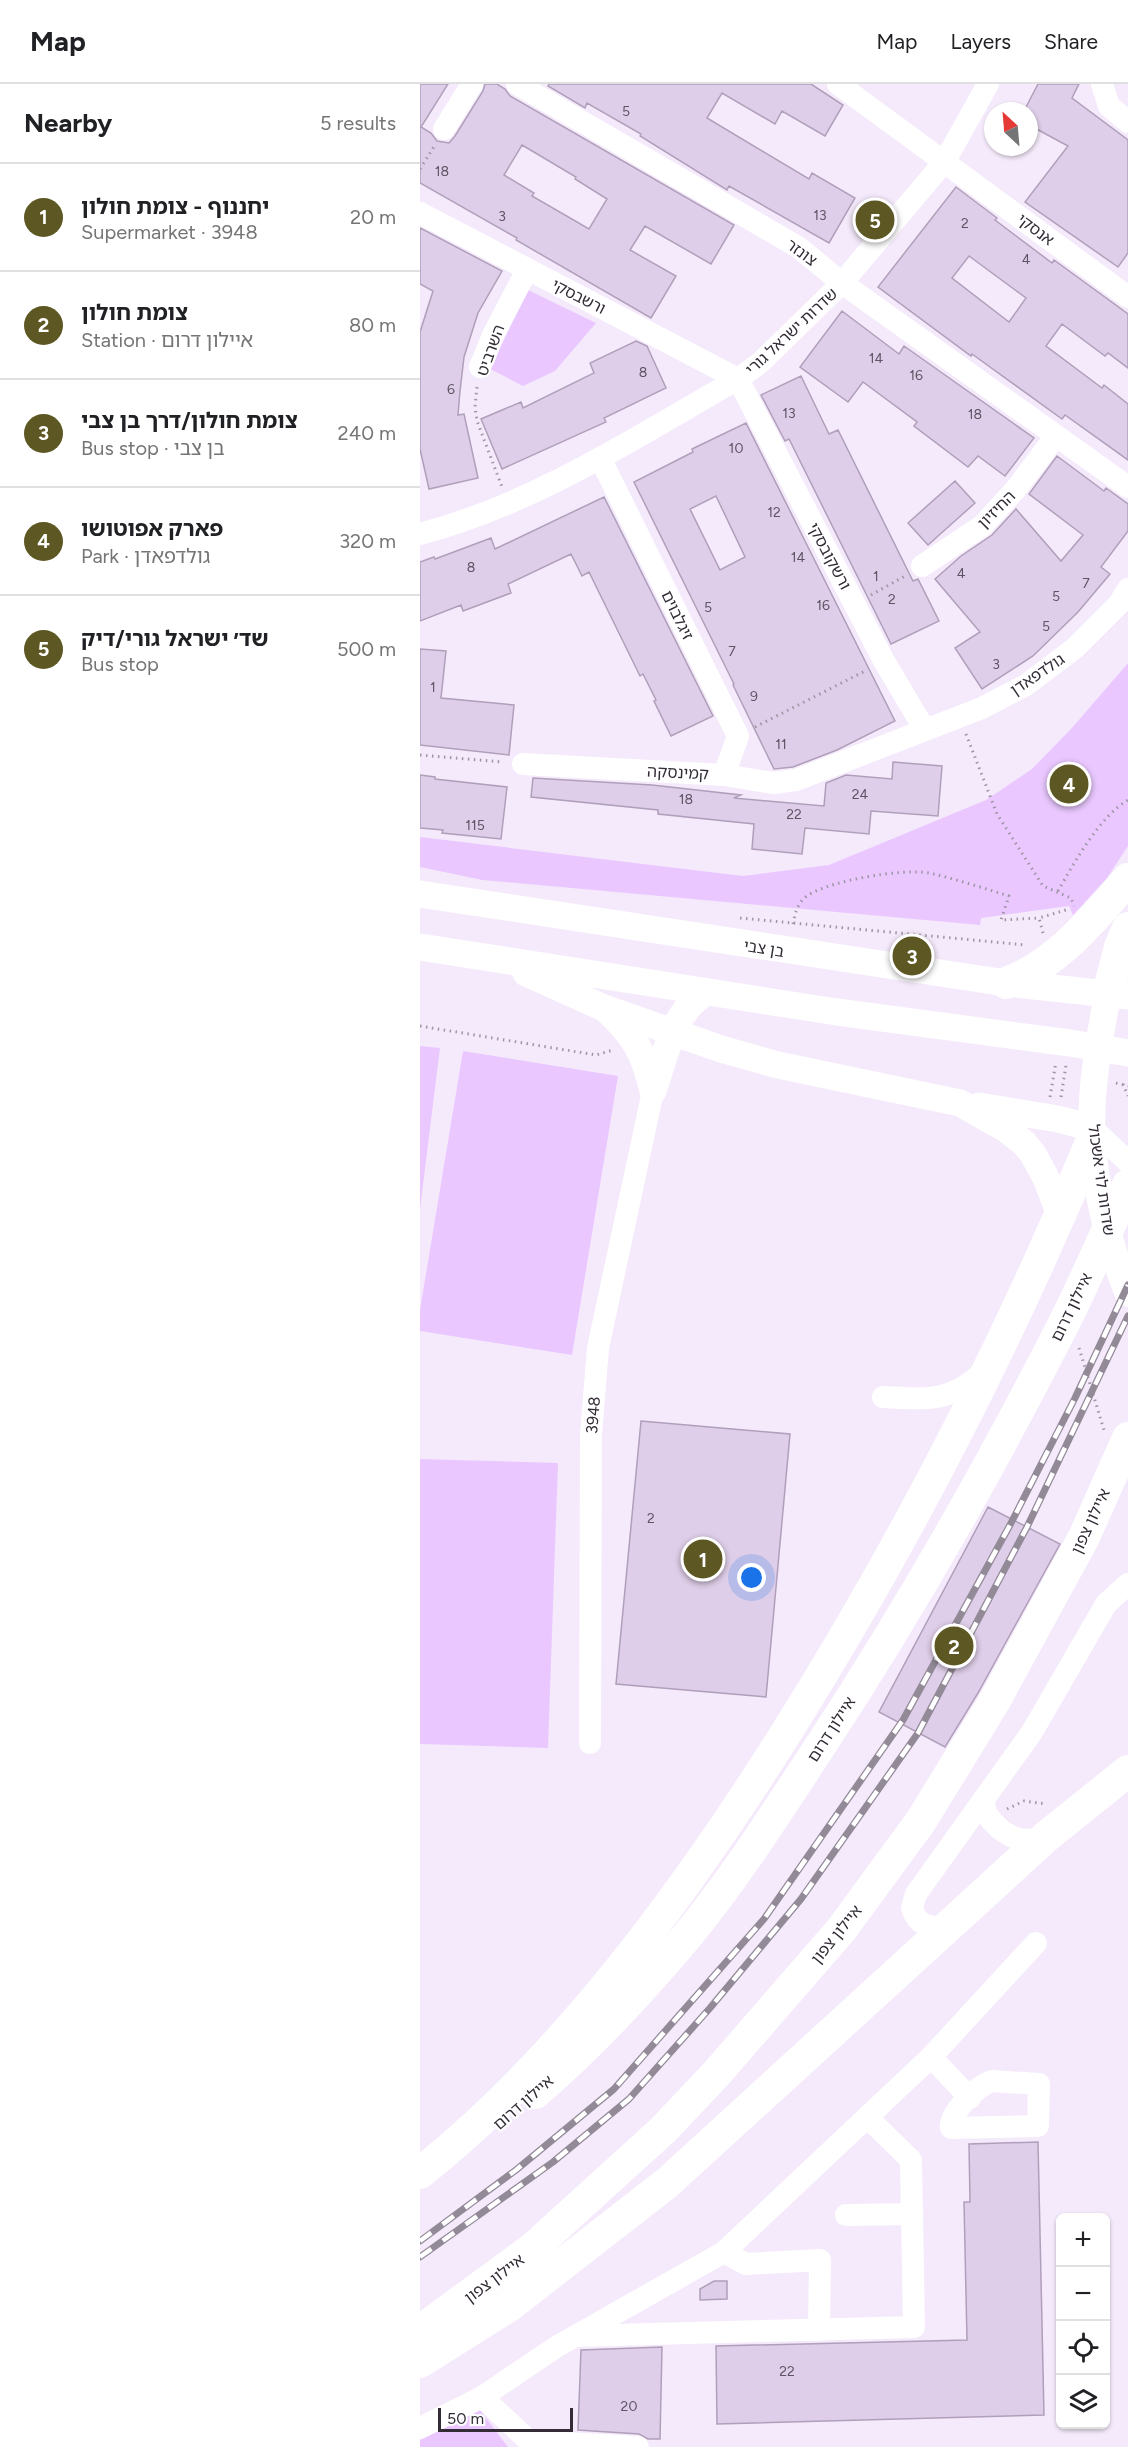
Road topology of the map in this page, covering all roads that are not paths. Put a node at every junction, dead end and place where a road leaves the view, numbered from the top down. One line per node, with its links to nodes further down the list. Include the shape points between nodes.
1 (472, 84): 7 (street)
2 (517, 84): 11 (street, צונזר, via 798,247)
3 (838, 84): 8 (street, אנסקי)
4 (988, 84): 8 (street, שדרות ישראל גורי)
5 (1102, 84): 6 (street, via 1109,106)
6 (1128, 122)
7 (444, 129)
8 (945, 160): 11 (street, שדרות ישראל גורי); 12 (street, אנסקי)
9 (420, 213): 10 (street, ורשבסקי)
10 (527, 270): 13 (street, השרביט); 14 (street, ורשבסקי)
11 (842, 283): 14 (street, שדרות ישראל גורי); 15 (street, צונזר)
12 (1128, 297)
13 (480, 368)
14 (738, 380): 16 (street, שדרות ישראל גורי); 21 (street, ורשקובסקי, via 884,662)
15 (1055, 437): 17 (street, צונזר); 19 (street, החיזיון, via 982,526)
16 (600, 458): 18 (street, שדרות ישראל גורי, via 508,504); 23 (street, זיגלבוים, via 738,736)
17 (1128, 488)
18 (420, 534)
19 (922, 566)
20 (1128, 589): 21 (street, גולדפאדן, via 1119,604 1075,648 1026,685)
21 (926, 730): 23 (street, קמינסקה, via 796,780 773,783)
22 (523, 764): 23 (street, קמינסקה)
23 (724, 775)
24 (1128, 879): 29 (highway, via 1053,946 1036,970)
25 (420, 894): 29 (main road, בן צבי)
26 (1128, 928): 31 (highway, via 1120,947)
27 (420, 947): 28 (main road)
28 (495, 958): 30 (main road); 32 (main road)
29 (1006, 983): 31 (main road, בן צבי)
30 (708, 992): 33 (main road, via 687,1008); 34 (main road)
31 (1118, 994): 34 (main road, שדרות לוי אשכול)
32 (604, 1008): 33 (main road); 36 (main road, via 636,1042)
33 (674, 1032): 36 (main road); 37 (main road, via 778,1065)
34 (1097, 1048): 35 (main road); 38 (main road, שדרות לוי אשכול)
35 (1128, 1053)
36 (653, 1091): 47 (street, 3948, via 598,1348 591,1434)
37 (960, 1103): 38 (main road, via 1058,1119); 41 (main road, via 1024,1143 1046,1178)
38 (1092, 1134): 39 (street); 41 (highway); 42 (main road, שדרות לוי אשכול, via 1109,1236)
39 (1128, 1162)
40 (1128, 1185): 57 (highway, איילון דרום, via 1063,1326 899,1623 765,1830 688,1934 625,2005 555,2076)
41 (1060, 1214): 43 (highway)
42 (1128, 1293)
43 (989, 1366): 44 (street, via 967,1386 947,1396 927,1400); 56 (highway, via 909,1525 840,1648 684,1885 621,1968 522,2081)
44 (883, 1397)
45 (1128, 1438): 62 (highway, איילון צפון, via 1084,1537 994,1702 921,1821 841,1930 663,2130 532,2249)
46 (1128, 1584): 49 (street, via 1098,1615)
47 (590, 1743)
48 (1128, 1771): 50 (highway)
49 (994, 1806): 50 (street, via 986,1813 1004,1833 1019,1839); 51 (street, via 912,1901 914,1914 922,1924)
50 (1047, 1836): 51 (highway)
51 (944, 1928): 64 (highway, via 667,2183 509,2307)
52 (1036, 1942): 53 (street)
53 (931, 2057): 54 (street); 55 (street)
54 (970, 2098)
55 (868, 2118): 58 (street, via 911,2160); 60 (street)
56 (420, 2173)
57 (420, 2188)
58 (912, 2214): 59 (street); 61 (street, via 914,2327)
59 (846, 2215)
60 (724, 2252): 61 (street, via 746,2264 820,2260); 63 (street)
61 (819, 2330): 63 (street)
62 (420, 2331)
63 (565, 2342): 65 (street)
64 (420, 2362)
65 (482, 2397): 66 (street); 67 (street, via 529,2441)
66 (420, 2428)
67 (638, 2447)

